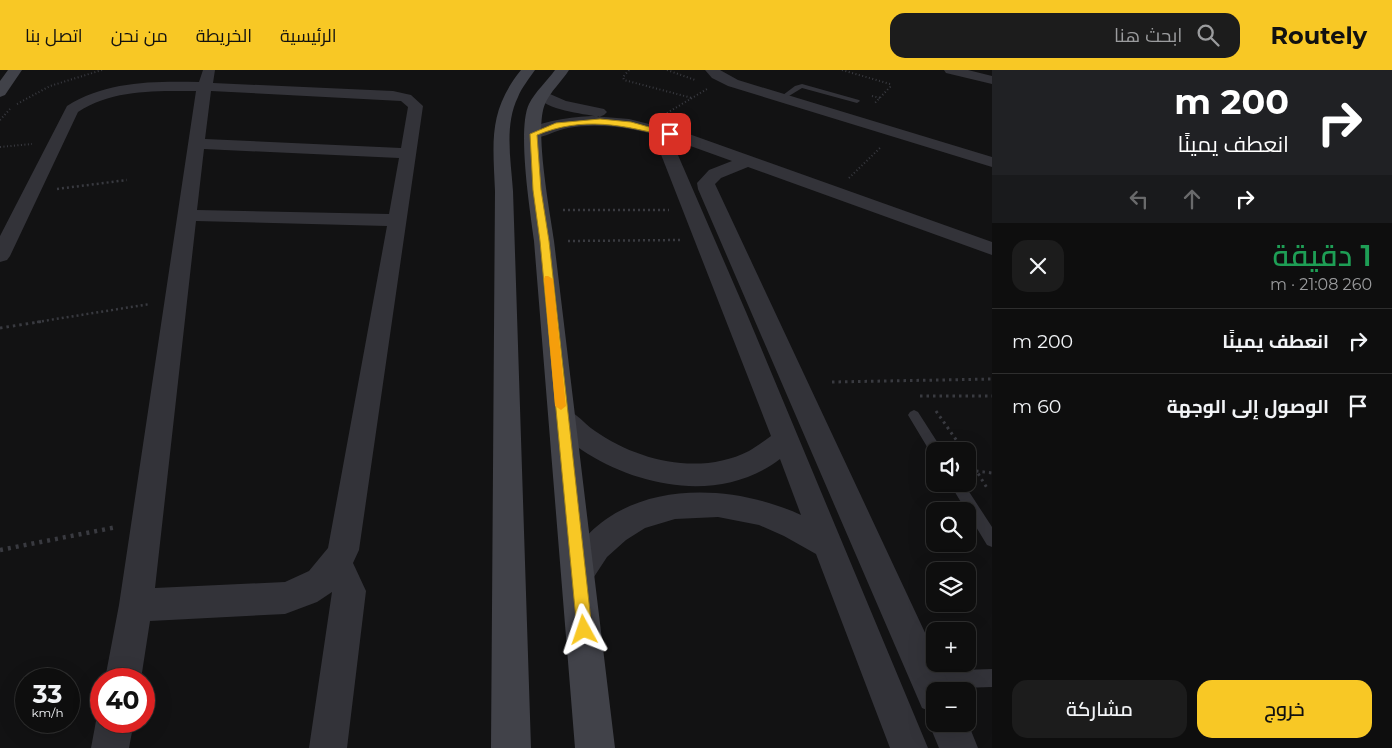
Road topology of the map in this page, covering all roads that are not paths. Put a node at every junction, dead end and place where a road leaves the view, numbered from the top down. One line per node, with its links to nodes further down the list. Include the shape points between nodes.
1 (15, 70): 8 (street)
2 (528, 70): 18 (street, via 504,109 501,124)
3 (562, 70): 9 (street)
4 (952, 70): 7 (street)
5 (716, 78): 10 (street)
6 (207, 79): 14 (street); 15 (street, via 406,98 416,106); 24 (street, via 120,90 93,97 72,108)
7 (992, 80)
8 (0, 92)
9 (542, 95): 12 (street, via 571,107); 13 (street, via 534,113)
10 (782, 98): 11 (lane, via 802,86); 17 (street)
11 (858, 101)
12 (658, 126): 13 (street, via 585,122 556,125); 16 (street); 22 (street, via 686,128 844,183); 25 (street)
13 (533, 134): 19 (street)
14 (196, 144): 15 (street); 20 (street)
15 (408, 153): 21 (street)
16 (747, 161): 22 (street); 26 (street, via 715,174 706,183)
17 (992, 162)
18 (504, 190): 19 (street); 47 (street)
19 (538, 200): 28 (street)
20 (186, 215): 21 (street); 38 (street)
21 (397, 220): 36 (street, via 343,550)
22 (981, 236): 23 (street)
23 (992, 249)
24 (0, 256)
25 (735, 312): 26 (street); 29 (street)
26 (763, 312): 41 (street)
27 (914, 415): 30 (lane)
28 (562, 419): 31 (street, via 595,447 641,468 683,474); 37 (street)
29 (785, 440): 31 (street, via 757,462); 35 (street)
30 (931, 442)
31 (716, 474): 33 (street)
32 (962, 492): 34 (lane)
33 (725, 505): 35 (street, via 777,518); 37 (street, via 689,504 663,508 625,523 599,544)
34 (992, 540)
35 (828, 546): 49 (street)
36 (335, 566): 38 (street, via 322,581 285,598); 46 (street, via 349,591)
37 (579, 572): 48 (street)
38 (136, 605): 39 (street)
39 (125, 668)
40 (992, 678): 42 (lane)
41 (929, 682)
42 (968, 682)
43 (952, 732): 50 (street)
44 (113, 733): 45 (street)
45 (110, 748)
46 (328, 748)
47 (511, 748)
48 (596, 748)
49 (909, 748)
50 (959, 748)

